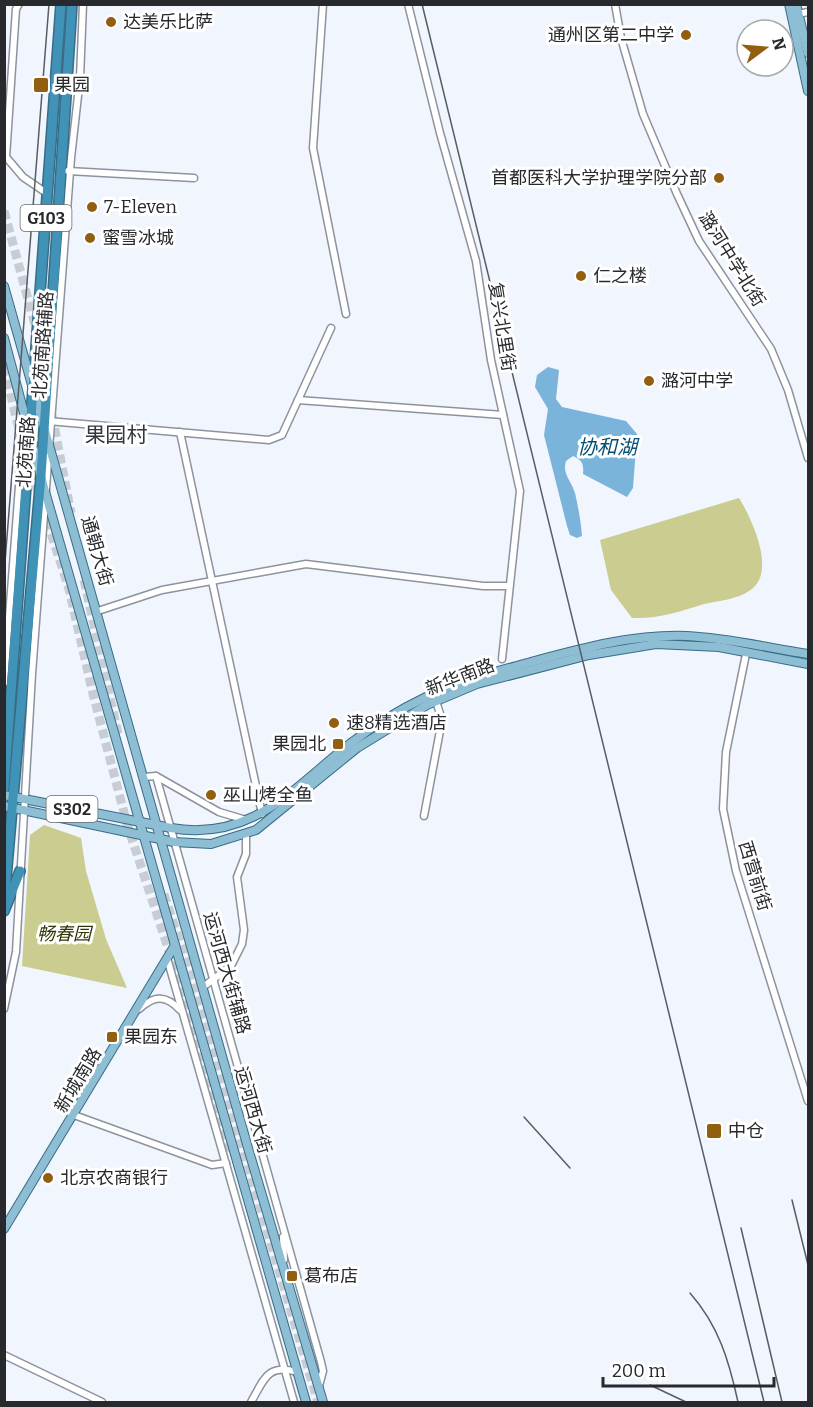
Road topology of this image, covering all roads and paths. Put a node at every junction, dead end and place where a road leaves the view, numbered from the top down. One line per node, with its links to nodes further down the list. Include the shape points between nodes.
1 (19, 4): 17 (street, via 6,157 23,177)
2 (62, 4): 17 (highway, 北苑南路 / G103)
3 (72, 4): 14 (highway, 北苑南路 / G103)
4 (83, 4): 15 (street, 北苑南路辅路, via 81,69)
5 (323, 4): 19 (street, via 313,148)
6 (408, 4): 24 (street, 复兴北里街, via 476,261)
7 (615, 4): 29 (street, 潞河中学北街, via 643,114 677,194 699,241 771,349)
8 (789, 4): 13 (main road)
9 (796, 4): 11 (main road)
10 (808, 12): 11 (street)
11 (798, 14): 12 (main road)
12 (808, 53)
13 (808, 87)
14 (60, 170): 15 (street); 25 (highway, 北苑南路 / G103)
15 (70, 171): 16 (street); 25 (street, 北苑南路辅路)
16 (194, 178)
17 (48, 194): 22 (highway, 北苑南路 / G103)
18 (4, 286): 22 (main road, 通朝大街)
19 (346, 314)
20 (331, 328): 23 (street)
21 (4, 338): 26 (main road, 通朝大街)
22 (35, 390): 25 (main road, 通朝大街); 26 (highway, 北苑南路 / G103)
23 (298, 400): 24 (street); 27 (street, via 282,435 276,438)
24 (503, 416): 33 (street, 复兴北里街, via 521,500)
25 (48, 421): 27 (street); 28 (main road, 通朝大街); 30 (highway, 北苑南路 / G103)
26 (31, 432): 30 (main road, 通朝大街); 35 (highway, 北苑南路 / G103); 40 (street, via 21,460)
27 (180, 432): 32 (street)
28 (51, 442): 31 (street); 34 (main road, 通朝大街)
29 (808, 458)
30 (41, 476): 31 (main road, 通朝大街); 47 (highway, 北苑南路 / G103)
31 (46, 495): 46 (street); 52 (main road, 通朝大街)
32 (212, 581): 33 (street, via 306,564); 34 (street, via 162,590); 49 (street)
33 (509, 586): 38 (street, 复兴北里街)
34 (98, 611): 43 (main road, 通朝大街)
35 (16, 649): 40 (highway); 44 (highway, 北苑南路 / G103)
36 (746, 654): 39 (main road, 新华南路); 41 (main road, 新华南路, via 688,644 623,648 515,673); 69 (street, 西营前街, via 726,752 725,819 736,871)
37 (808, 654): 49 (main road, 新华南路, via 688,636 655,637 587,647 485,675 424,698 390,717 352,741)
38 (502, 659)
39 (808, 664)
40 (5, 678)
41 (436, 700): 50 (street, via 442,720); 56 (main road, 新华南路, via 357,748 267,824)
42 (156, 776): 43 (street); 51 (street, via 219,812); 54 (street, 运河西大街辅路)
43 (144, 777): 53 (main road, 通朝大街)
44 (4, 788)
45 (4, 795): 47 (main road, S302)
46 (25, 801): 47 (main road, S302); 48 (street); 52 (main road, S302)
47 (11, 804): 48 (main road, S302); 60 (highway, 北苑南路 / G103)
48 (24, 811): 55 (main road, S302); 59 (street)
49 (262, 814): 51 (main road, 新华南路)
50 (424, 816)
51 (249, 821): 54 (main road, 新华南路, via 211,831)
52 (139, 822): 53 (main road, S302); 55 (main road, 通朝大街)
53 (157, 825): 54 (main road, 新华南路); 57 (main road, 运河西大街)
54 (171, 828): 58 (street, 运河西大街辅路)
55 (142, 834): 57 (main road, S302); 62 (main road, 运河西大街)
56 (246, 834): 58 (main road, 新华南路, via 211,844); 64 (street, via 246,854 237,877 243,916 242,944 231,966)
57 (160, 837): 58 (main road, 新华南路); 65 (main road, 运河西大街)
58 (174, 842): 64 (street, 运河西大街辅路)
59 (20, 870): 61 (highway); 66 (street, via 14,970)
60 (4, 901)
61 (4, 911)
62 (175, 945): 63 (main road, 新城南路); 77 (main road, 运河西大街)
63 (167, 958): 67 (main road, 新城南路); 68 (street)
64 (213, 980): 65 (street); 72 (street, 运河西大街辅路)
65 (203, 987): 74 (main road, 运河西大街)
66 (4, 1009)
67 (136, 1011): 68 (street, via 148,1001 163,997); 70 (main road, 新城南路)
68 (182, 1013): 71 (street)
69 (808, 1101)
70 (74, 1115): 71 (street, via 212,1165); 73 (main road, 新城南路)
71 (226, 1163): 76 (street)
72 (282, 1225): 74 (street); 78 (street, 运河西大街辅路, via 321,1362)
73 (4, 1229)
74 (284, 1270): 78 (main road, 运河西大街)
75 (4, 1355): 79 (street)
76 (284, 1368): 77 (street); 80 (street, via 266,1376); 81 (street)
77 (297, 1372): 82 (main road, 运河西大街)
78 (319, 1387): 83 (main road, 运河西大街)
79 (102, 1402)
80 (251, 1402)
81 (294, 1402)
82 (306, 1402)
83 (323, 1402)

